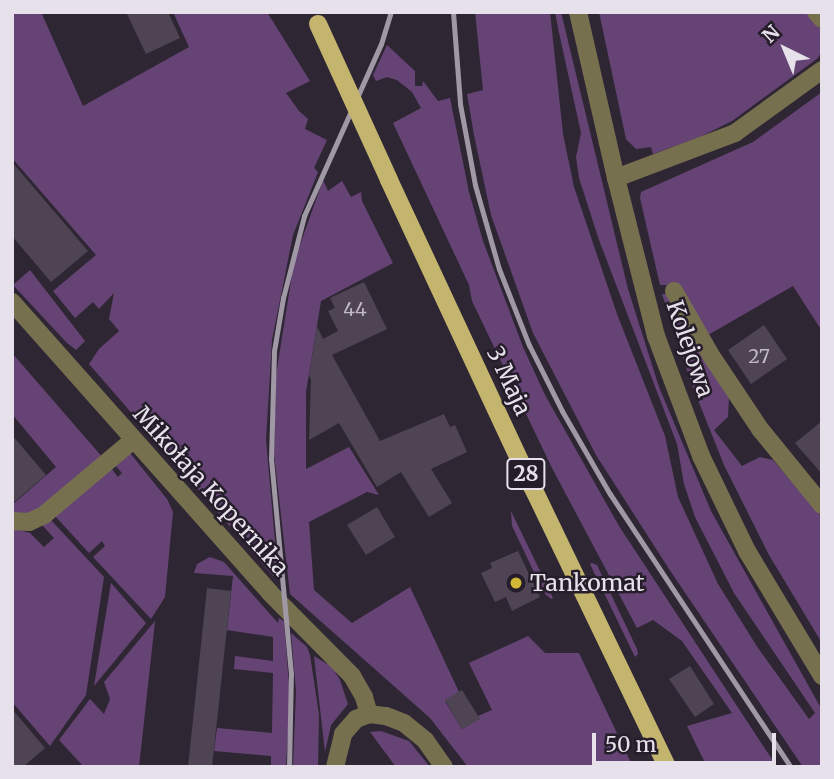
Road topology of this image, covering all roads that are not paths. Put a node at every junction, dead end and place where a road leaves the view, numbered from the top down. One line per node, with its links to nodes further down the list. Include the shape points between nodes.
1 (578, 12): 6 (street, Kolejowa)
2 (816, 12): 4 (street)
3 (316, 18): 16 (main road, 3 Maja / 28, bridge, via 531,486)
4 (822, 19)
5 (822, 70): 6 (street, via 736,133)
6 (616, 178): 12 (street, Kolejowa, via 656,336 701,456 747,551)
7 (674, 291): 10 (street, Kolejowa, via 760,429)
8 (12, 302): 9 (street, Mikołaja Kopernika)
9 (133, 440): 11 (street, via 44,515 29,522); 13 (street, Mikołaja Kopernika, via 270,593 352,676)
10 (822, 505)
11 (12, 521)
12 (822, 676)
13 (369, 714): 14 (street, via 356,719 343,734); 15 (street, via 404,723 425,740)
14 (335, 767)
15 (444, 767)
16 (667, 767)

